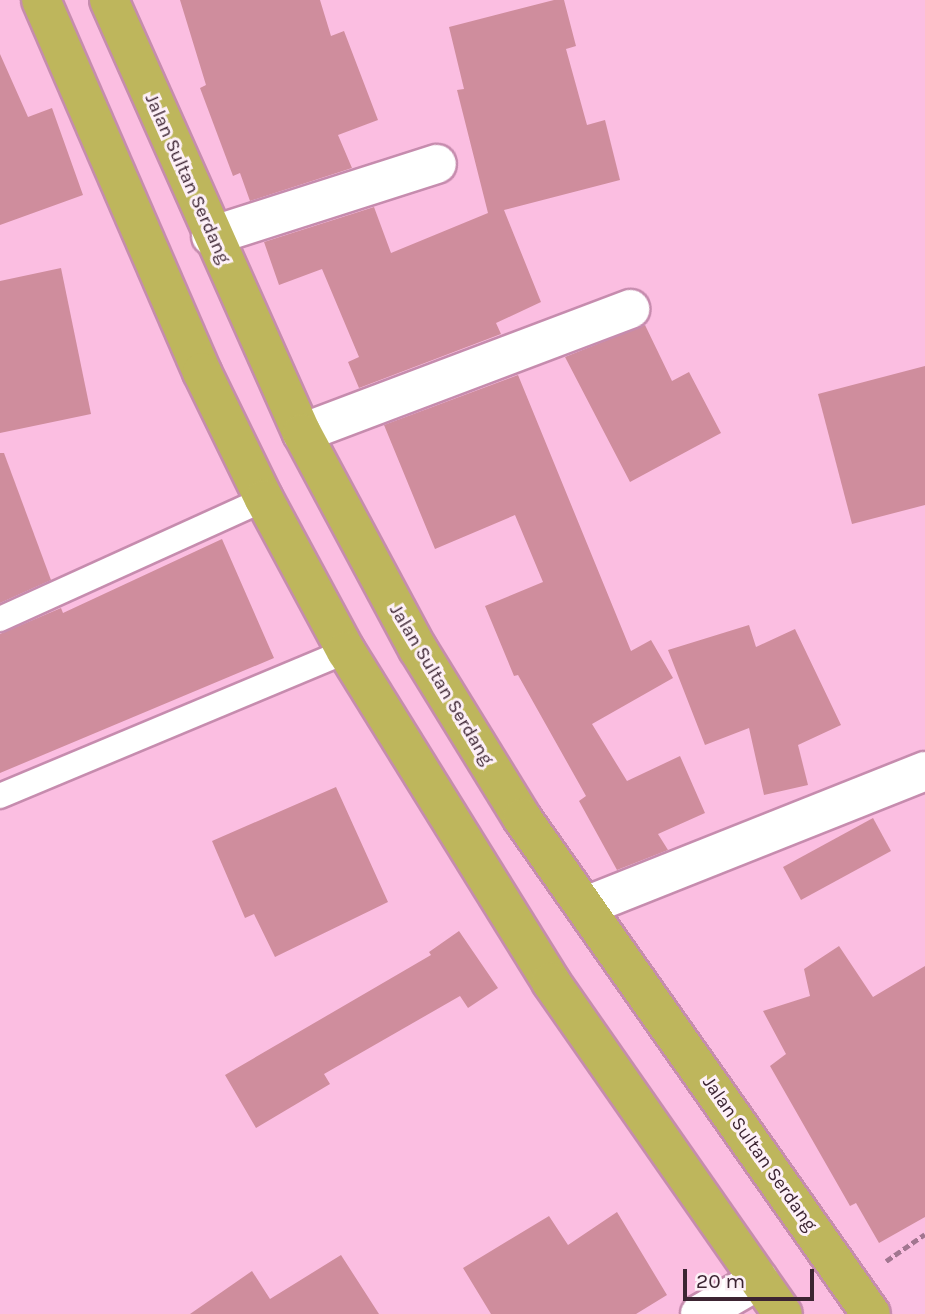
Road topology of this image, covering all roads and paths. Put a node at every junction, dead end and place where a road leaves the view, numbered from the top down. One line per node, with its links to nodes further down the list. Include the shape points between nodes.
1 (41, 0): 7 (highway, via 202,372)
2 (109, 0): 4 (highway, Jalan Sultan Serdang)
3 (437, 164): 4 (street)
4 (211, 236): 6 (highway, Jalan Sultan Serdang)
5 (630, 309): 6 (street)
6 (302, 433): 12 (highway, Jalan Sultan Serdang, via 418,649 522,818)
7 (264, 499): 8 (lane); 9 (highway)
8 (0, 619)
9 (346, 651): 11 (lane); 13 (highway, via 551,982)
10 (925, 771): 12 (street)
11 (0, 796)
12 (586, 906): 16 (highway, Jalan Sultan Serdang)
13 (759, 1280): 14 (street); 15 (highway)
14 (700, 1314)
15 (783, 1314)
16 (871, 1314)

